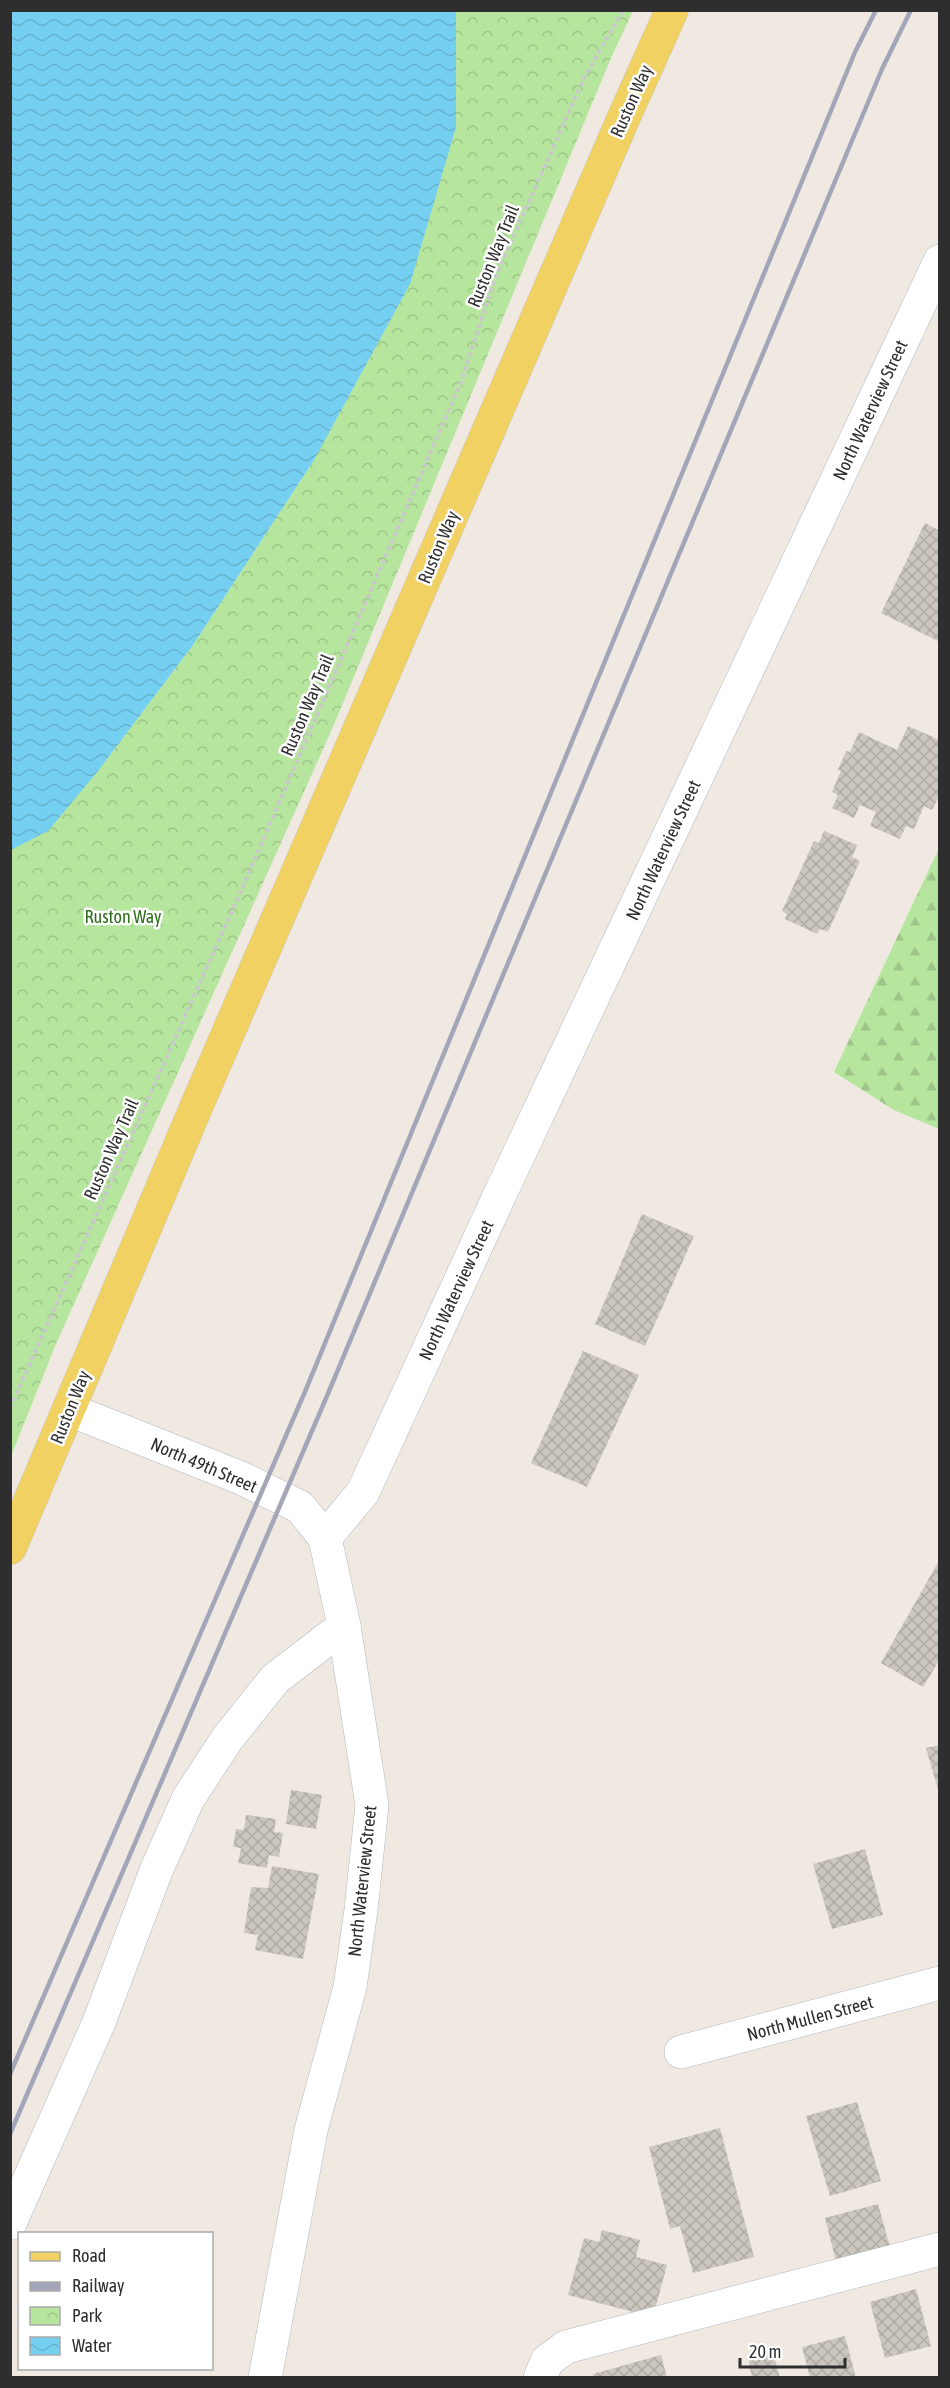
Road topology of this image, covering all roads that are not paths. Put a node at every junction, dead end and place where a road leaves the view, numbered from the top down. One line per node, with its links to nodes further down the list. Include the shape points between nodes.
1 (672, 10): 3 (main road, Ruston Way, via 206,1083)
2 (939, 261): 4 (street, North Waterview Street, via 363,1492)
3 (70, 1410): 4 (street, North 49th Street, via 241,1478 300,1507); 5 (main road, Ruston Way)
4 (325, 1538): 6 (street, North Waterview Street)
5 (10, 1548)
6 (344, 1626): 9 (street, via 274,1679 227,1739 188,1799 99,2022); 11 (street, North Waterview Street, via 372,1805 350,1987 311,2130)
7 (939, 1983): 8 (street, North Mullen Street)
8 (681, 2052)
9 (10, 2223)
10 (939, 2249): 12 (street, via 566,2346 547,2361)
11 (265, 2378)
12 (540, 2378)

